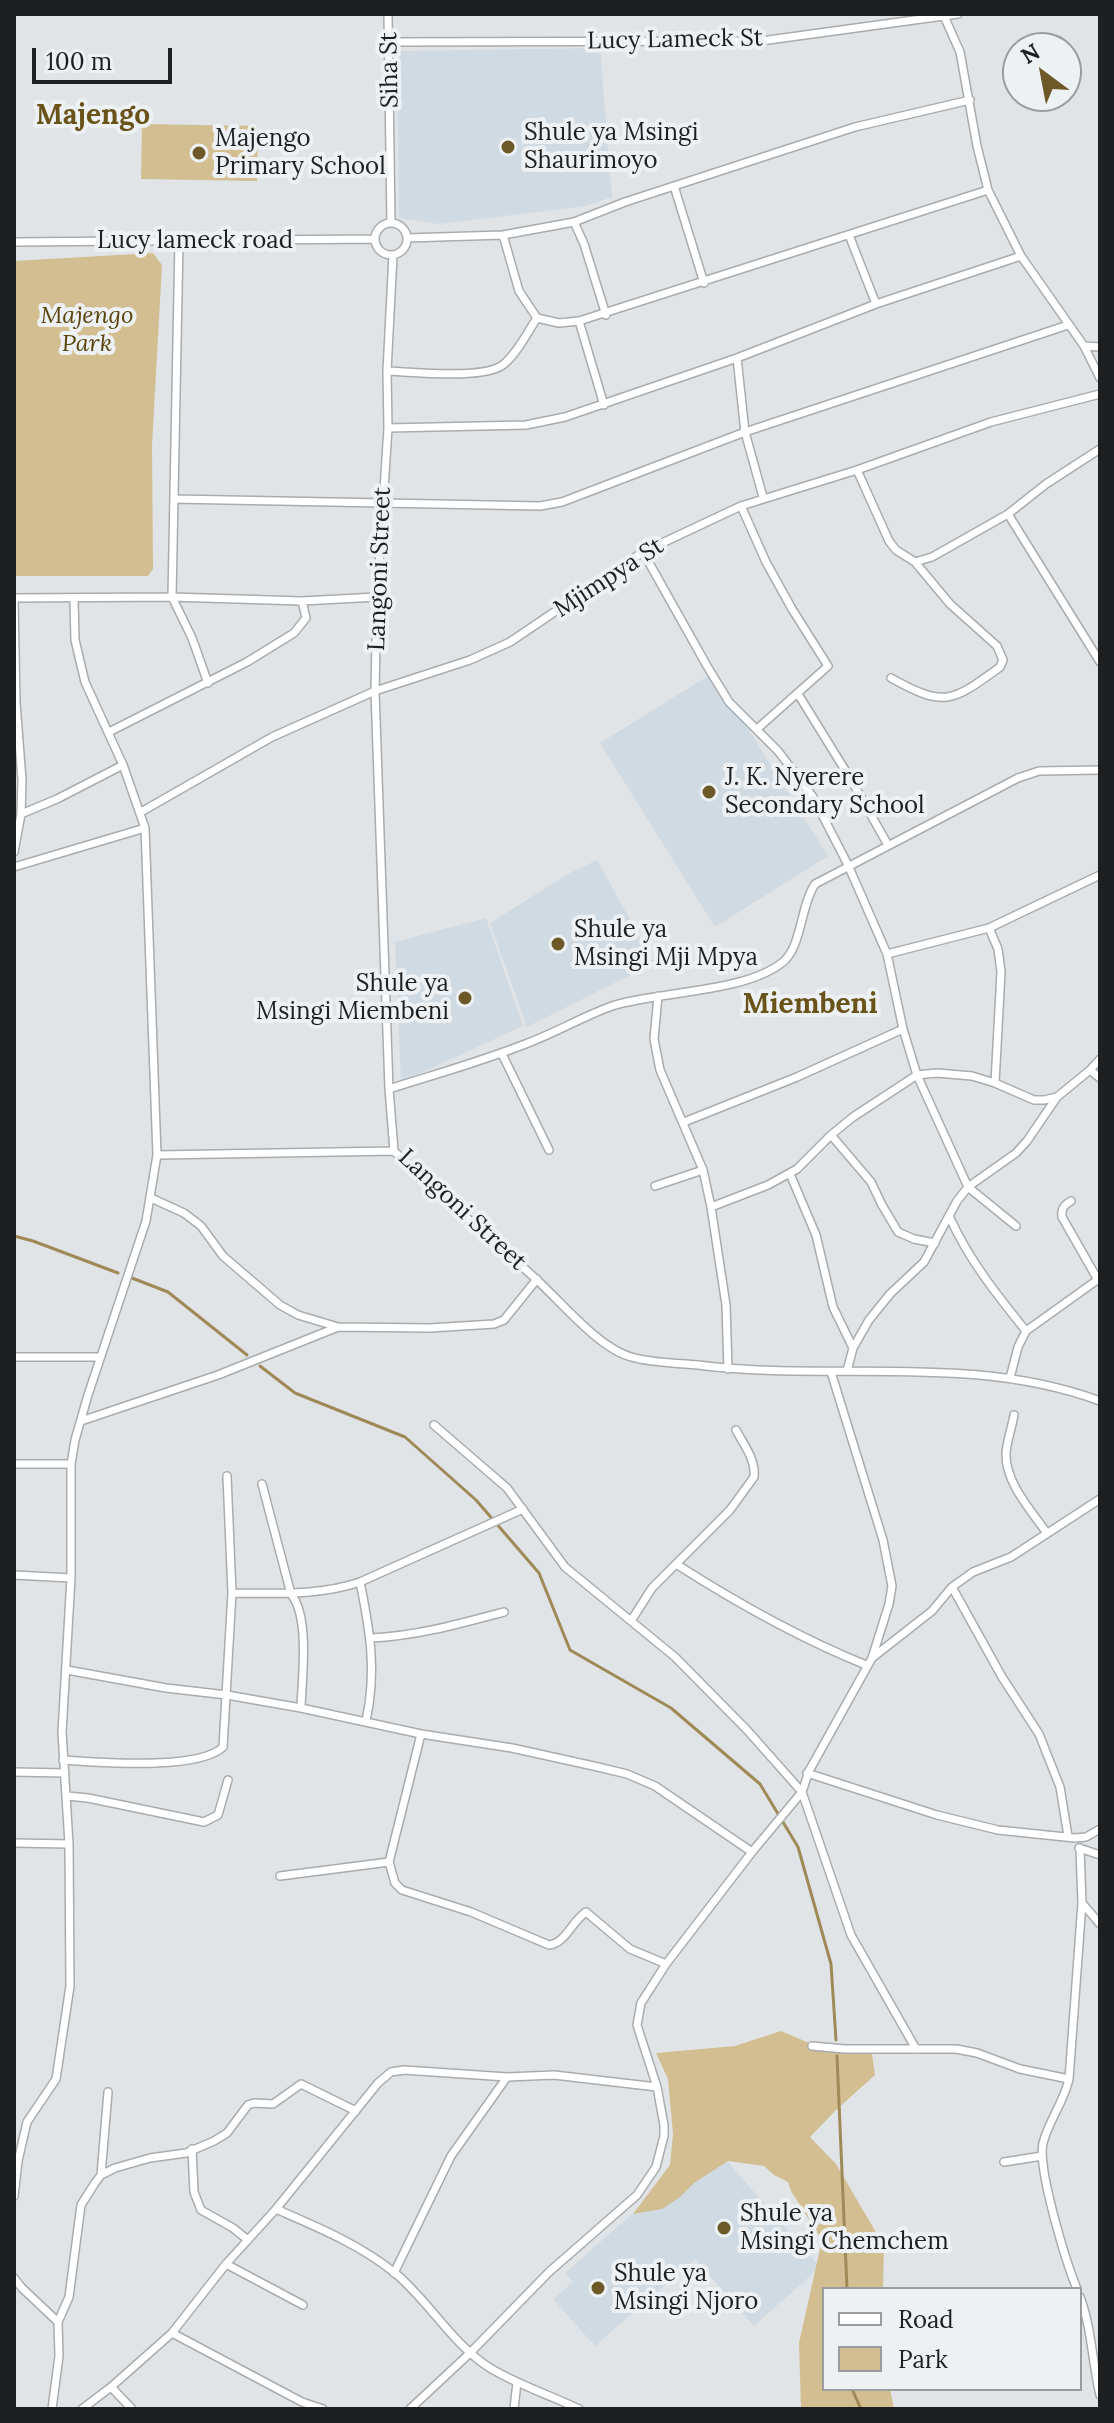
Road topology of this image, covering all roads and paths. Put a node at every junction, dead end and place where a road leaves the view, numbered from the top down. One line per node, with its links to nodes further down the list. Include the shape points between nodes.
1 (388, 14): 4 (street, Siha St)
2 (958, 14): 3 (street, Lucy Lameck St)
3 (944, 16): 4 (street, Lucy Lameck St, via 761,41); 5 (street, via 960,52)
4 (390, 42): 9 (street, Siha St)
5 (970, 100): 6 (street, via 855,127); 7 (street)
6 (674, 186): 8 (street); 18 (street)
7 (988, 190): 11 (street); 17 (street)
8 (574, 222): 10 (street); 20 (street)
9 (391, 223): 12 (street, via 405,230); 13 (street, via 377,231)
10 (503, 235): 12 (street); 21 (street, via 519,291)
11 (849, 235): 18 (street); 19 (street)
12 (407, 238): 16 (street)
13 (375, 239): 14 (street, Lucy lameck road); 16 (street, via 383,253)
14 (179, 241): 15 (street, Lucy lameck road); 36 (street)
15 (14, 242)
16 (393, 255): 27 (street, Langoni Street)
17 (1021, 256): 19 (street); 23 (street)
18 (704, 283): 20 (street)
19 (876, 304): 26 (street)
20 (606, 315): 22 (street)
21 (537, 318): 22 (street); 27 (street, via 503,366 486,373)
22 (579, 321): 30 (street)
23 (1068, 325): 24 (street); 32 (street)
24 (1084, 346): 25 (street); 28 (street)
25 (1100, 347)
26 (737, 358): 30 (street); 32 (street)
27 (387, 371): 31 (street, Langoni Street)
28 (1100, 378)
29 (1100, 394): 34 (street, Mjimpya St, via 991,422)
30 (604, 405): 31 (street, via 526,425)
31 (388, 428): 37 (street, Langoni Street)
32 (745, 432): 35 (street); 37 (street, via 562,502)
33 (1100, 449): 39 (street)
34 (857, 470): 35 (street, Mjimpya St); 41 (street, via 889,541)
35 (763, 497): 38 (street, Mjimpya St)
36 (174, 499): 37 (street); 42 (street)
37 (381, 503): 43 (street, Langoni Street)
38 (741, 506): 40 (street, Mjimpya St); 51 (street, via 766,562 828,666)
39 (1008, 514): 41 (street); 47 (street)
40 (643, 552): 50 (street, Mjimpya St, via 510,642); 52 (street, via 729,702)
41 (915, 562): 48 (street, via 950,604 997,646 1003,660 954,697 940,699)
42 (172, 597): 45 (street); 46 (street); 49 (street)
43 (377, 597): 46 (street); 50 (street, Langoni Street)
44 (14, 598): 45 (street); 57 (street)
45 (74, 599): 53 (street, via 75,640 85,682)
46 (302, 601): 49 (street, via 306,618 294,633)
47 (1100, 662)
48 (891, 678)
49 (208, 683): 53 (street)
50 (375, 691): 56 (street, Mjimpya St, via 253,747); 74 (street, Langoni Street)
51 (798, 694): 52 (street); 59 (street)
52 (757, 729): 61 (street, via 813,797)
53 (109, 732): 54 (street)
54 (123, 765): 56 (street); 57 (street)
55 (1100, 770): 59 (street, via 1039,771 1018,778)
56 (141, 812): 58 (street)
57 (21, 814): 60 (street)
58 (145, 828): 62 (street); 80 (street)
59 (888, 845): 61 (street)
60 (14, 852)
61 (848, 865): 65 (street); 66 (street, via 815,884 794,947 784,961 739,981)
62 (14, 867)
63 (1100, 875): 64 (street)
64 (989, 928): 65 (street); 73 (street, via 1001,972)
65 (887, 954): 67 (street)
66 (658, 996): 68 (street, via 610,1007); 76 (street, via 654,1039 660,1070)
67 (903, 1029): 71 (street); 76 (street)
68 (502, 1054): 74 (street); 78 (street)
69 (1100, 1059): 70 (street)
70 (1090, 1070): 72 (street); 75 (street)
71 (917, 1075): 73 (street, via 972,1076); 77 (street); 84 (street)
72 (1100, 1078)
73 (995, 1083): 75 (street, via 1034,1100)
74 (389, 1089): 79 (street, Langoni Street)
75 (1057, 1097): 84 (street, via 1016,1153)
76 (684, 1122): 81 (street)
77 (831, 1135): 82 (street); 90 (street, via 871,1182 898,1232)
78 (549, 1150)
79 (394, 1151): 80 (street); 91 (street, Langoni Street)
80 (157, 1155): 85 (street)
81 (703, 1170): 83 (street); 87 (street)
82 (790, 1174): 87 (street); 95 (street, via 816,1235 833,1307)
83 (655, 1186)
84 (968, 1187): 88 (street); 89 (street)
85 (151, 1198): 93 (street, via 201,1226 223,1256 280,1305); 97 (street)
86 (1071, 1201): 92 (street, via 1062,1217)
87 (711, 1207): 98 (street, via 726,1305)
88 (950, 1218): 90 (street); 94 (street, via 984,1278)
89 (1016, 1226)
90 (935, 1243): 95 (street, via 924,1262 880,1304)
91 (537, 1279): 93 (street, via 504,1320 494,1324); 98 (street, Langoni Street, via 598,1337 631,1357)
92 (1099, 1279): 94 (street)
93 (338, 1327): 104 (street)
94 (1026, 1331): 101 (street)
95 (853, 1348): 99 (street)
96 (14, 1357): 97 (street)
97 (100, 1357): 104 (street)
98 (728, 1369): 100 (street, Langoni Street)
99 (847, 1371): 100 (street, Langoni Street); 101 (street, Langoni Street)
100 (831, 1372): 124 (street, via 892,1586)
101 (1010, 1378): 102 (street, Langoni Street)
102 (1100, 1401)
103 (1014, 1415): 113 (street, via 1006,1451 1010,1473)
104 (81, 1421): 108 (street)
105 (434, 1425): 112 (street, via 507,1488)
106 (736, 1430): 114 (street, via 754,1477 730,1510)
107 (14, 1464): 108 (street)
108 (71, 1464): 116 (street)
109 (227, 1476): 119 (street)
110 (262, 1484): 120 (street)
111 (1099, 1501): 113 (street)
112 (523, 1509): 117 (street); 122 (street, via 565,1567)
113 (1046, 1532): 118 (street)
114 (676, 1564): 122 (street); 124 (street, via 820,1646)
115 (14, 1575): 116 (street)
116 (71, 1578): 125 (street)
117 (360, 1582): 120 (street); 123 (street)
118 (952, 1587): 124 (street, via 932,1611); 138 (street, via 1039,1734 1060,1787)
119 (232, 1593): 120 (street); 126 (street)
120 (291, 1594): 127 (street, via 300,1609)
121 (504, 1612): 123 (street, via 417,1634)
122 (631, 1621): 135 (street, via 675,1657)
123 (371, 1638): 128 (street, via 373,1676)
124 (869, 1662): 133 (street)
125 (67, 1670): 126 (street); 130 (street)
126 (227, 1695): 127 (street); 130 (street, via 223,1747 217,1752 140,1764)
127 (301, 1708): 128 (street)
128 (366, 1721): 129 (street)
129 (421, 1734): 142 (street, via 627,1774 655,1786); 144 (street)
130 (63, 1760): 132 (street)
131 (14, 1772): 132 (street)
132 (65, 1773): 136 (street)
133 (807, 1773): 135 (street); 138 (street, via 998,1830)
134 (228, 1780): 136 (street, via 218,1815 204,1822)
135 (802, 1792): 142 (street); 150 (street, via 851,1935)
136 (67, 1796): 140 (street)
137 (1100, 1829): 138 (street)
138 (1071, 1837): 141 (street)
139 (14, 1843): 140 (street)
140 (69, 1844): 158 (street, via 70,1986 60,2065 27,2122)
141 (1080, 1848): 143 (street); 146 (street)
142 (752, 1852): 148 (street)
143 (1100, 1855)
144 (389, 1862): 145 (street); 148 (street, via 395,1883 412,1895 471,1912 549,1945 559,1942 586,1912 630,1949)
145 (280, 1876)
146 (1082, 1903): 147 (street); 152 (street)
147 (1100, 1924)
148 (666, 1964): 153 (street, via 645,1996 637,2025)
149 (812, 2046): 150 (street)
150 (916, 2049): 152 (street, via 977,2053)
151 (507, 2077): 153 (street, via 554,2075); 155 (street, via 398,2070 378,2083); 165 (street, via 451,2156)
152 (1069, 2079): 157 (street, via 1050,2121)
153 (657, 2087): 172 (street, via 664,2136 648,2180)
154 (108, 2092): 160 (street)
155 (356, 2111): 156 (street, via 301,2084 273,2104 251,2104 227,2133); 162 (street)
156 (192, 2149): 160 (street, via 135,2161); 163 (street, via 194,2192 201,2210)
157 (1042, 2156): 159 (street); 167 (street)
158 (16, 2161): 161 (street)
159 (1004, 2162)
160 (101, 2175): 170 (street, via 81,2205 69,2297)
161 (14, 2196)
162 (276, 2209): 163 (street); 165 (street, via 361,2249)
163 (248, 2240): 164 (street)
164 (226, 2264): 169 (street); 171 (street)
165 (394, 2273): 172 (street)
166 (14, 2278): 170 (street)
167 (1076, 2287)
168 (1082, 2302): 175 (street)
169 (303, 2305)
170 (58, 2322): 176 (street)
171 (172, 2333): 174 (street); 179 (street)
172 (470, 2353): 173 (street); 180 (street)
173 (517, 2382): 181 (street); 182 (street)
174 (111, 2387): 177 (street); 178 (street)
175 (1100, 2395)
176 (52, 2409)
177 (82, 2409)
178 (132, 2409)
179 (323, 2409)
180 (410, 2409)
181 (514, 2409)
182 (579, 2409)

